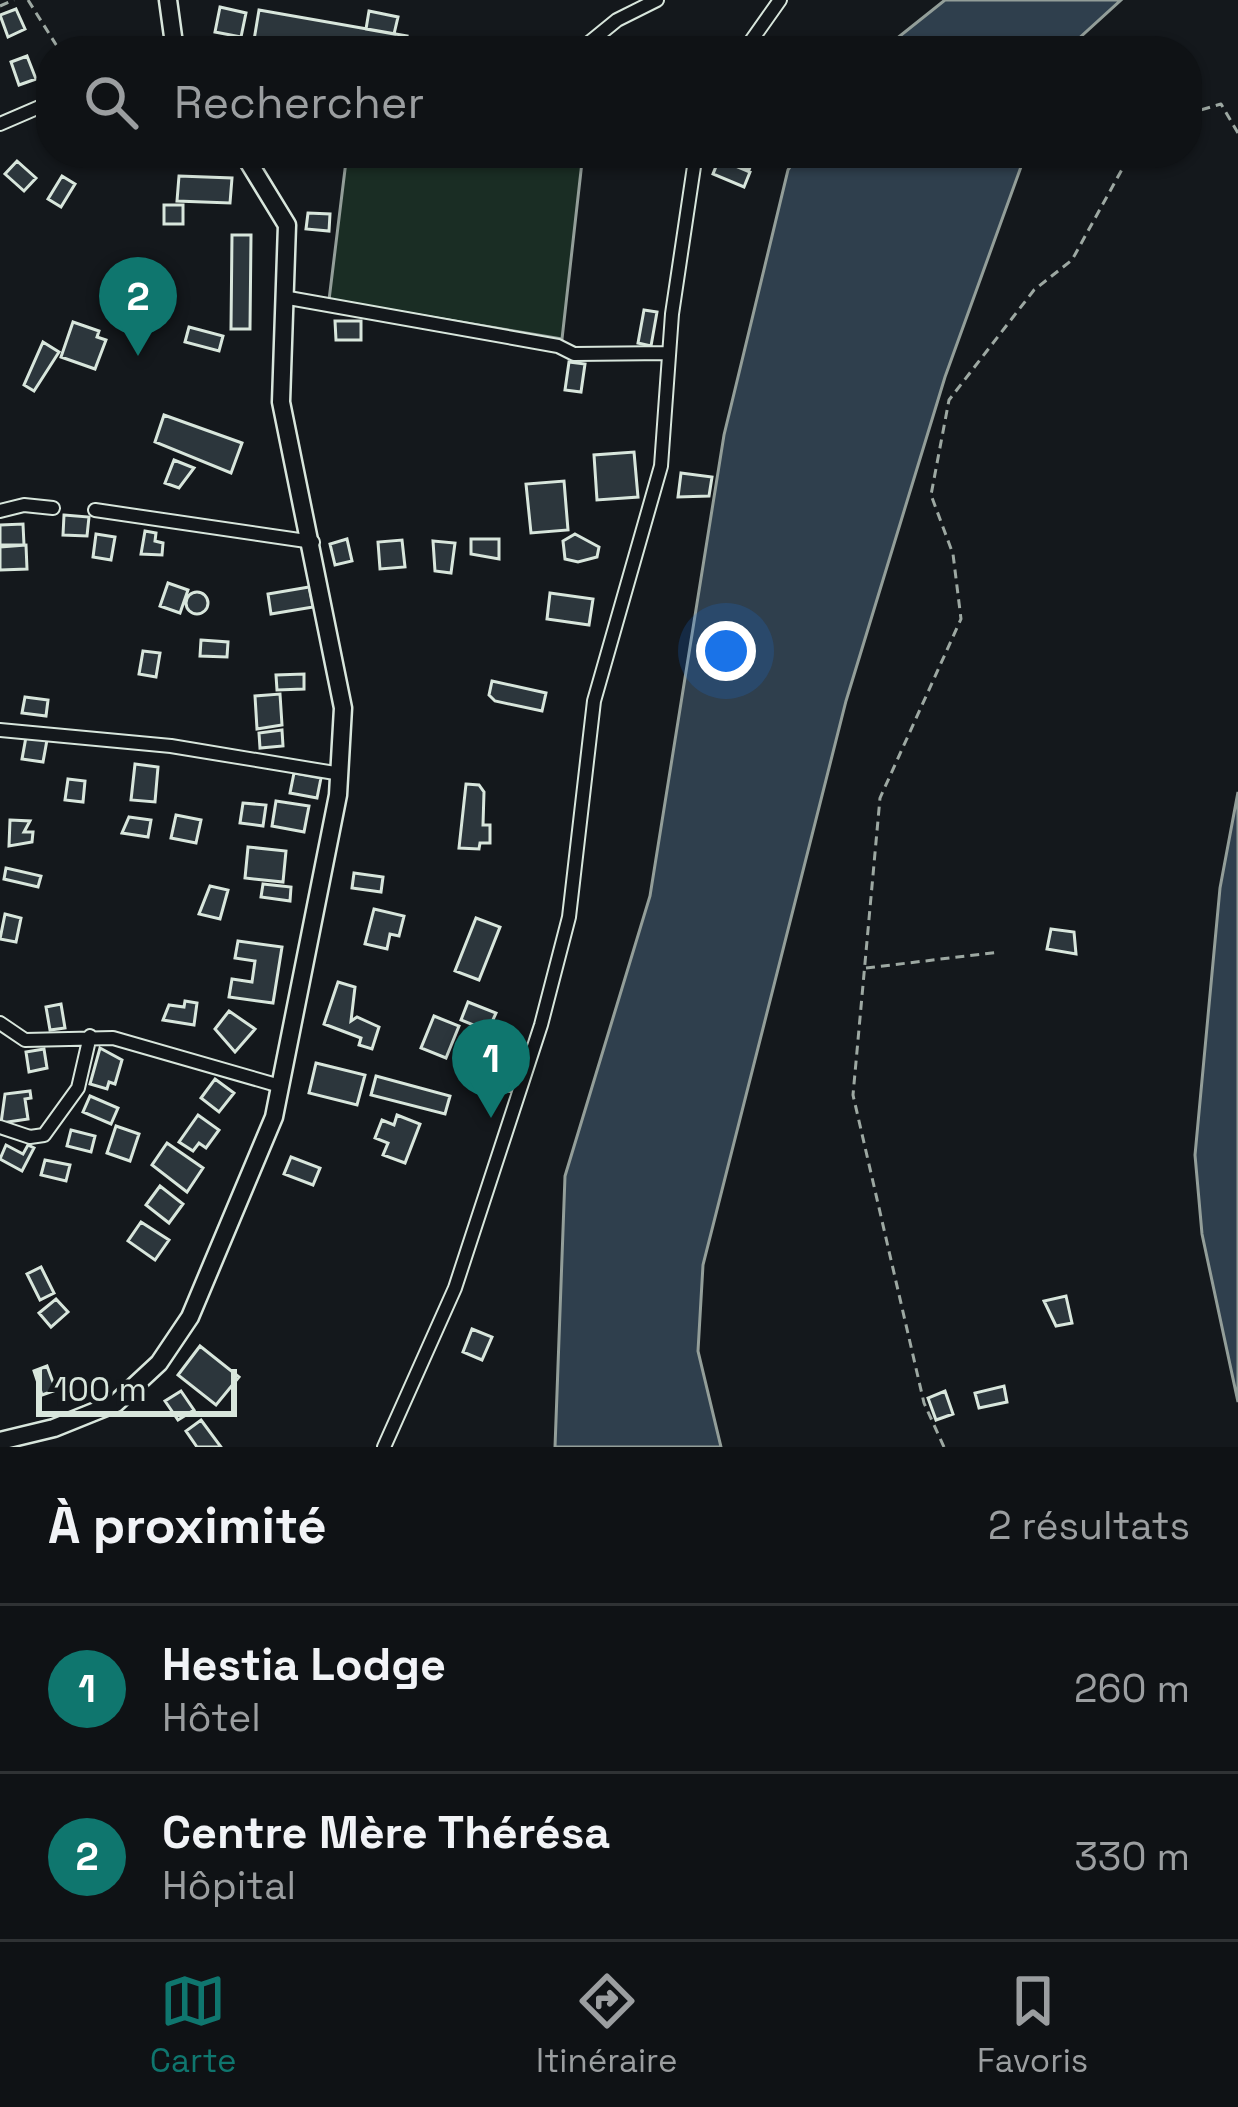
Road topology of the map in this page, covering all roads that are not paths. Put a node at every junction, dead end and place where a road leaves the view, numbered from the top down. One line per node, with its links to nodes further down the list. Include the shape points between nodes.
1 (169, 0): 4 (street)
2 (657, 0): 5 (street)
3 (780, 0): 6 (street)
4 (173, 36)
5 (597, 36)
6 (755, 36)
7 (36, 108): 8 (street)
8 (1, 122)
9 (253, 168): 11 (street, via 287,225)
10 (694, 168): 12 (street)
11 (283, 297): 12 (street, via 574,354); 16 (street, via 281,402)
12 (668, 353): 24 (street, via 661,466 594,701 569,917 547,1004 455,1288)
13 (53, 508): 15 (street)
14 (95, 510): 16 (street)
15 (0, 511)
16 (313, 542): 18 (street, via 343,708)
17 (0, 730): 18 (street, via 171,746)
18 (341, 774): 21 (street)
19 (0, 1024): 20 (street, via 40,1042)
20 (91, 1036): 21 (street); 22 (street, via 78,1088 44,1135)
21 (280, 1086): 23 (street, via 243,1198 190,1317 159,1363 96,1413)
22 (0, 1127)
23 (0, 1441)
24 (383, 1447)

